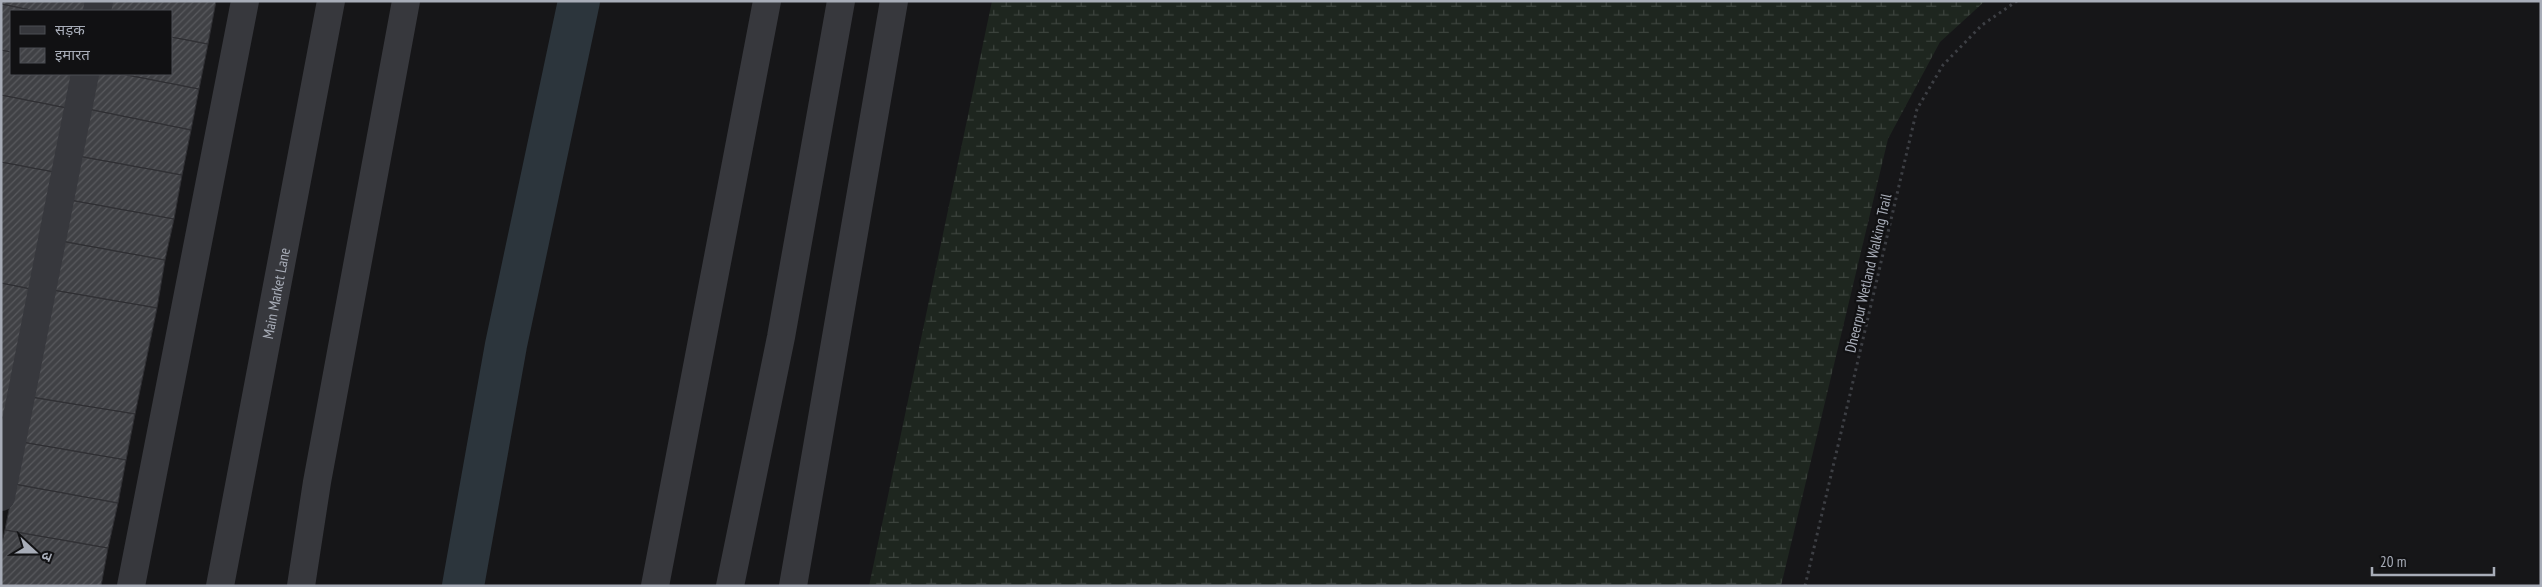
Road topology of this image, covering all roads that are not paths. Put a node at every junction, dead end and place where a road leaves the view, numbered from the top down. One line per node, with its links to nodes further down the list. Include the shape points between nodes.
1 (245, 1): 9 (street)
2 (331, 1): 10 (street, Main Market Lane)
3 (406, 1): 11 (street)
4 (766, 1): 12 (street)
5 (841, 1): 13 (street, via 781,337)
6 (894, 1): 14 (street)
7 (84, 75): 8 (street)
8 (1, 497)
9 (131, 586)
10 (220, 586)
11 (301, 586)
12 (655, 586)
13 (730, 586)
14 (793, 586)

